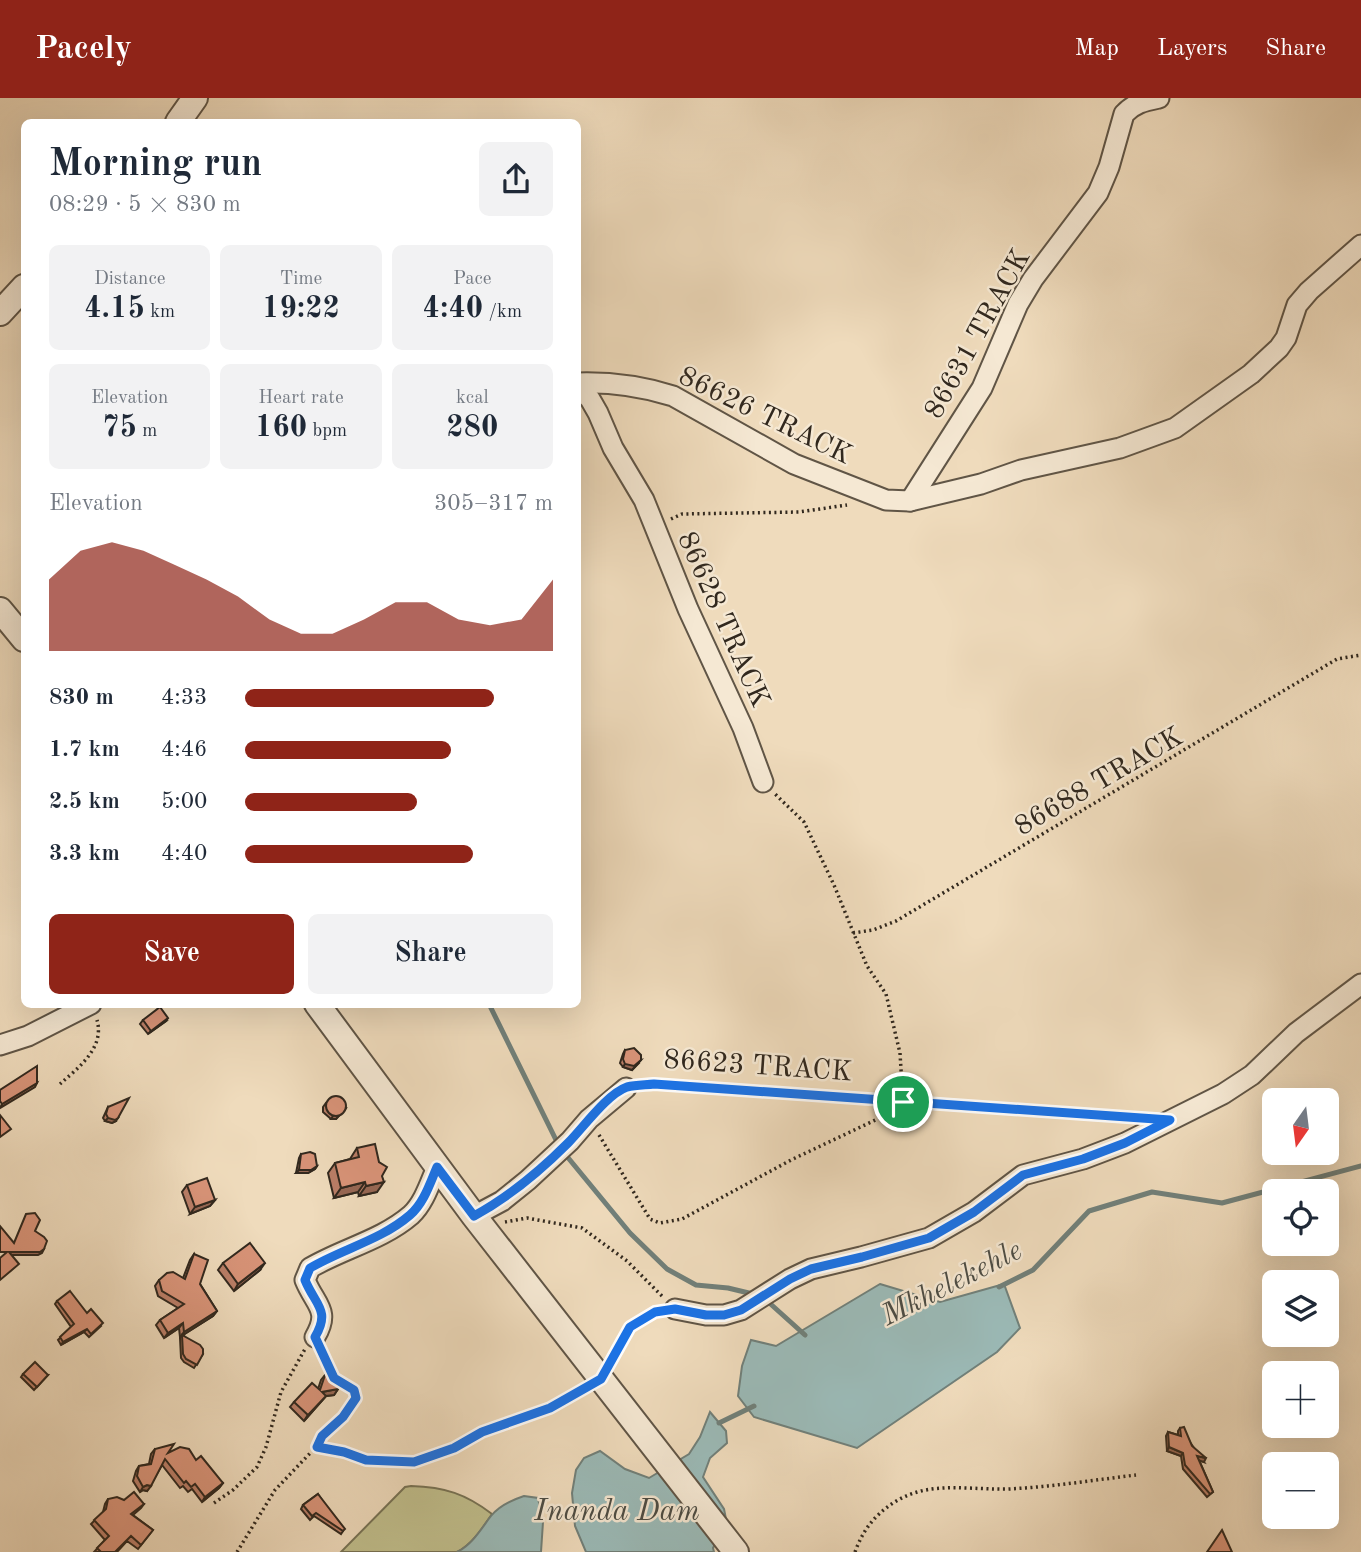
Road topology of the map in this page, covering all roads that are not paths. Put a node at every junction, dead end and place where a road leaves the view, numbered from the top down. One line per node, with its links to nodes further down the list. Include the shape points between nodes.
1 (195, 98): 3 (street)
2 (1159, 98): 9 (street, 86631 TRACK, via 1142,101 1124,114 1098,193 1033,279 982,388)
3 (180, 119)
4 (1361, 245): 9 (street, via 1297,304 1286,338 1273,355 1175,428 1119,449)
5 (21, 290): 6 (street)
6 (0, 313)
7 (581, 385): 9 (street, 86626 TRACK, via 616,383 673,396 794,464 886,500)
8 (581, 388): 12 (street, 86628 TRACK, via 634,481)
9 (910, 500)
10 (0, 610): 11 (street)
11 (21, 635)
12 (763, 782)
13 (1361, 985): 20 (street, via 1296,1033 1252,1076 1223,1094 1125,1143 1023,1175 929,1238 811,1269 741,1310 724,1315)
14 (320, 1008): 18 (street)
15 (94, 1010): 16 (street)
16 (0, 1045)
17 (626, 1088): 19 (street, 86623 TRACK)
18 (437, 1167): 19 (street); 21 (street, via 411,1214 310,1268 305,1280 323,1314)
19 (478, 1221): 22 (street)
20 (675, 1309)
21 (315, 1337)
22 (736, 1552)

